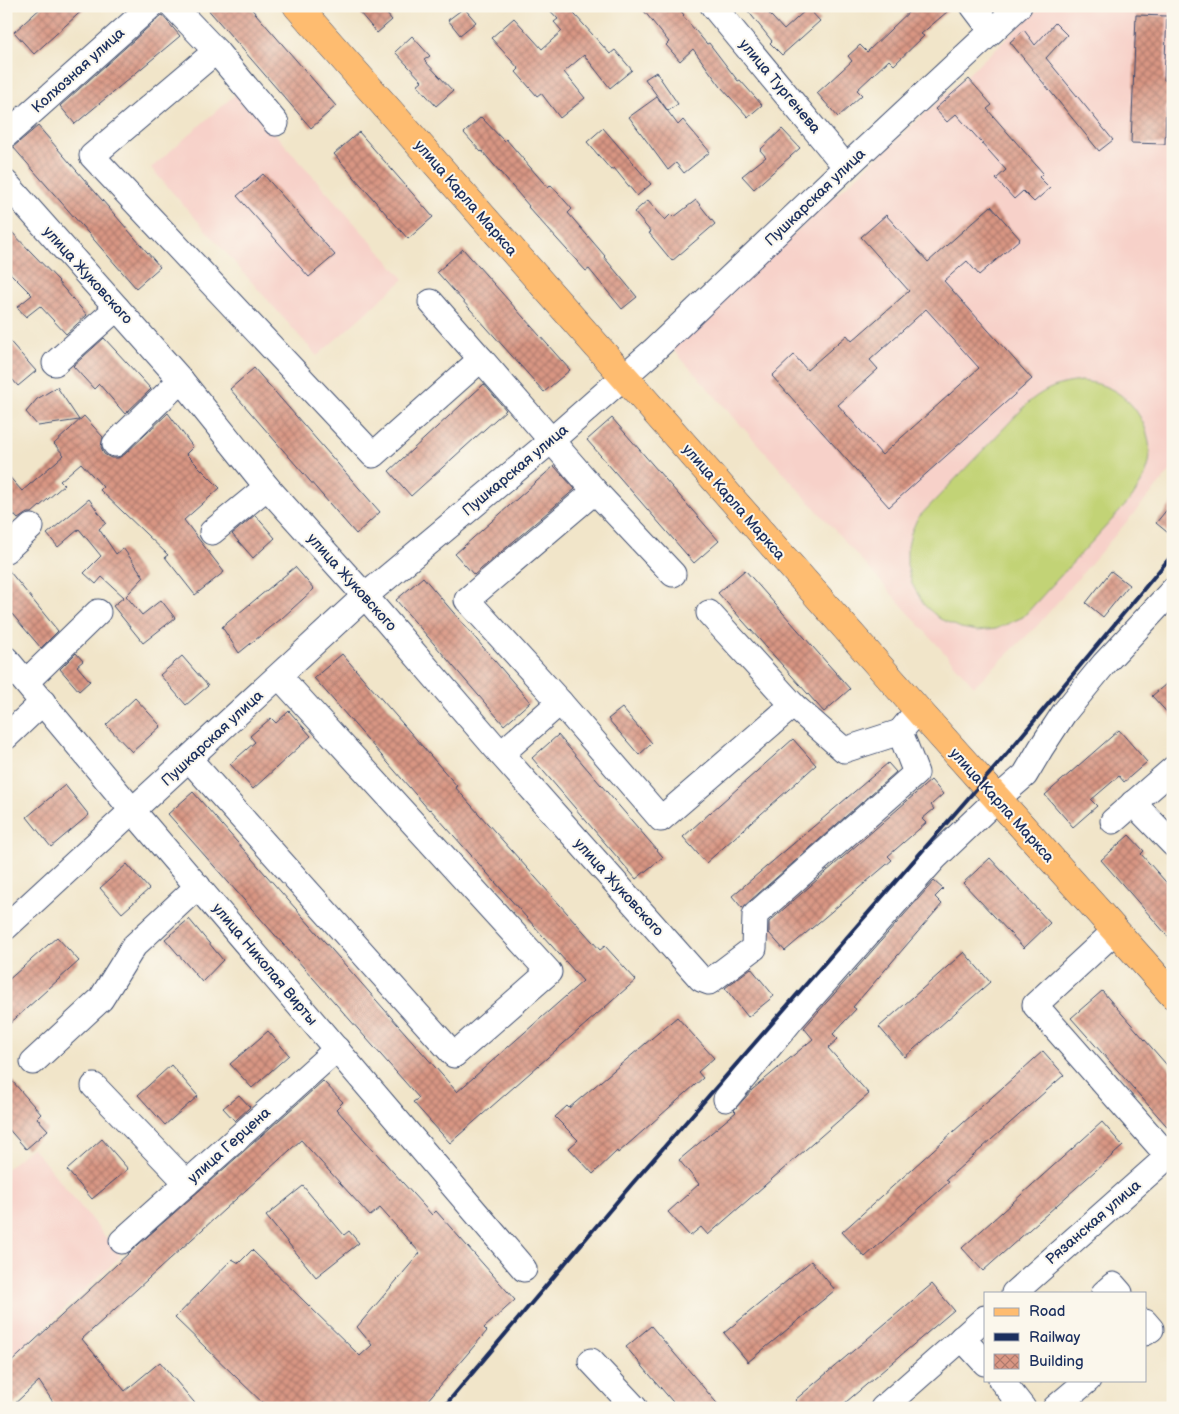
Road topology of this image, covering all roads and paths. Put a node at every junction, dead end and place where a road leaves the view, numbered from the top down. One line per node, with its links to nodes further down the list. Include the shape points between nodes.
1 (151, 6): 10 (street, Колхозная улица)
2 (173, 6): 8 (street)
3 (297, 6): 17 (main road, улица Карла Маркса)
4 (713, 6): 11 (street, улица Тургенева)
5 (972, 6): 7 (street)
6 (1019, 6): 7 (street, Пушкарская улица)
7 (992, 31): 11 (street, Пушкарская улица)
8 (216, 50): 9 (street); 15 (street, via 92,156 374,455)
9 (276, 122)
10 (6, 135)
11 (846, 166): 17 (street, Пушкарская улица)
12 (6, 183): 14 (street, улица Жуковского)
13 (431, 302): 15 (street)
14 (117, 308): 16 (street); 18 (street, улица Жуковского)
15 (482, 359): 19 (street)
16 (55, 363)
17 (623, 376): 19 (street, Пушкарская улица); 37 (main road, улица Карла Маркса)
18 (182, 380): 20 (street); 21 (street, улица Жуковского)
19 (552, 440): 22 (street); 28 (street, Пушкарская улица)
20 (115, 444)
21 (266, 487): 24 (street); 28 (street, улица Жуковского)
22 (595, 492): 26 (street); 35 (street, via 468,600)
23 (31, 528): 25 (street)
24 (212, 532)
25 (6, 550)
26 (673, 574)
27 (1173, 590): 43 (street, via 1070,706 1040,748 1025,776)
28 (365, 596): 32 (street, Пушкарская улица); 40 (street, улица Жуковского)
29 (98, 612): 33 (street)
30 (709, 613): 36 (street)
31 (6, 659): 33 (street, улица Николая Вирты)
32 (279, 676): 41 (street, Пушкарская улица); 41 (street, via 549,972 454,1055)
33 (26, 682): 34 (street, улица Николая Вирты)
34 (43, 702): 39 (street); 45 (street, улица Николая Вирты)
35 (560, 702): 36 (street, via 661,819); 40 (street)
36 (793, 705): 38 (street, via 844,750)
37 (918, 710): 38 (street); 43 (main road, улица Карла Маркса)
38 (900, 732): 40 (street, улица Жуковского, via 916,773 755,915 754,948 709,982 701,979)
39 (6, 737)
40 (501, 754)
41 (189, 759): 45 (street, Пушкарская улица)
42 (1173, 768): 44 (street)
43 (997, 799): 50 (main road, улица Карла Маркса); 55 (street, via 935,858)
44 (1133, 803): 46 (street); 47 (street)
45 (133, 811): 48 (street, улица Николая Вирты); 49 (street, Пушкарская улица)
46 (1113, 821)
47 (1173, 844)
48 (198, 886): 52 (street, улица Николая Вирты); 53 (street, via 134,946 101,999)
49 (6, 928)
50 (1115, 931): 51 (main road, улица Карла Маркса); 56 (street, via 1035,1005)
51 (1173, 995)
52 (337, 1050): 57 (street, улица Герцена); 59 (street, улица Николая Вирты)
53 (33, 1062)
54 (94, 1086): 57 (street)
55 (726, 1099)
56 (1170, 1154): 60 (street, Рязанская улица)
57 (186, 1183): 58 (street, улица Герцена)
58 (122, 1241)
59 (524, 1269)
60 (1015, 1292)
61 (1105, 1292): 62 (street, via 1114,1285)
62 (1119, 1292)
63 (984, 1319): 66 (street)
64 (1146, 1323): 65 (street, via 1151,1328)
65 (1146, 1332)
66 (962, 1338): 68 (street); 72 (street)
67 (591, 1362): 71 (street)
68 (984, 1362)
69 (1003, 1382): 73 (street)
70 (1086, 1382): 74 (street)
71 (635, 1408)
72 (883, 1408)
73 (1023, 1408)
74 (1055, 1408)

